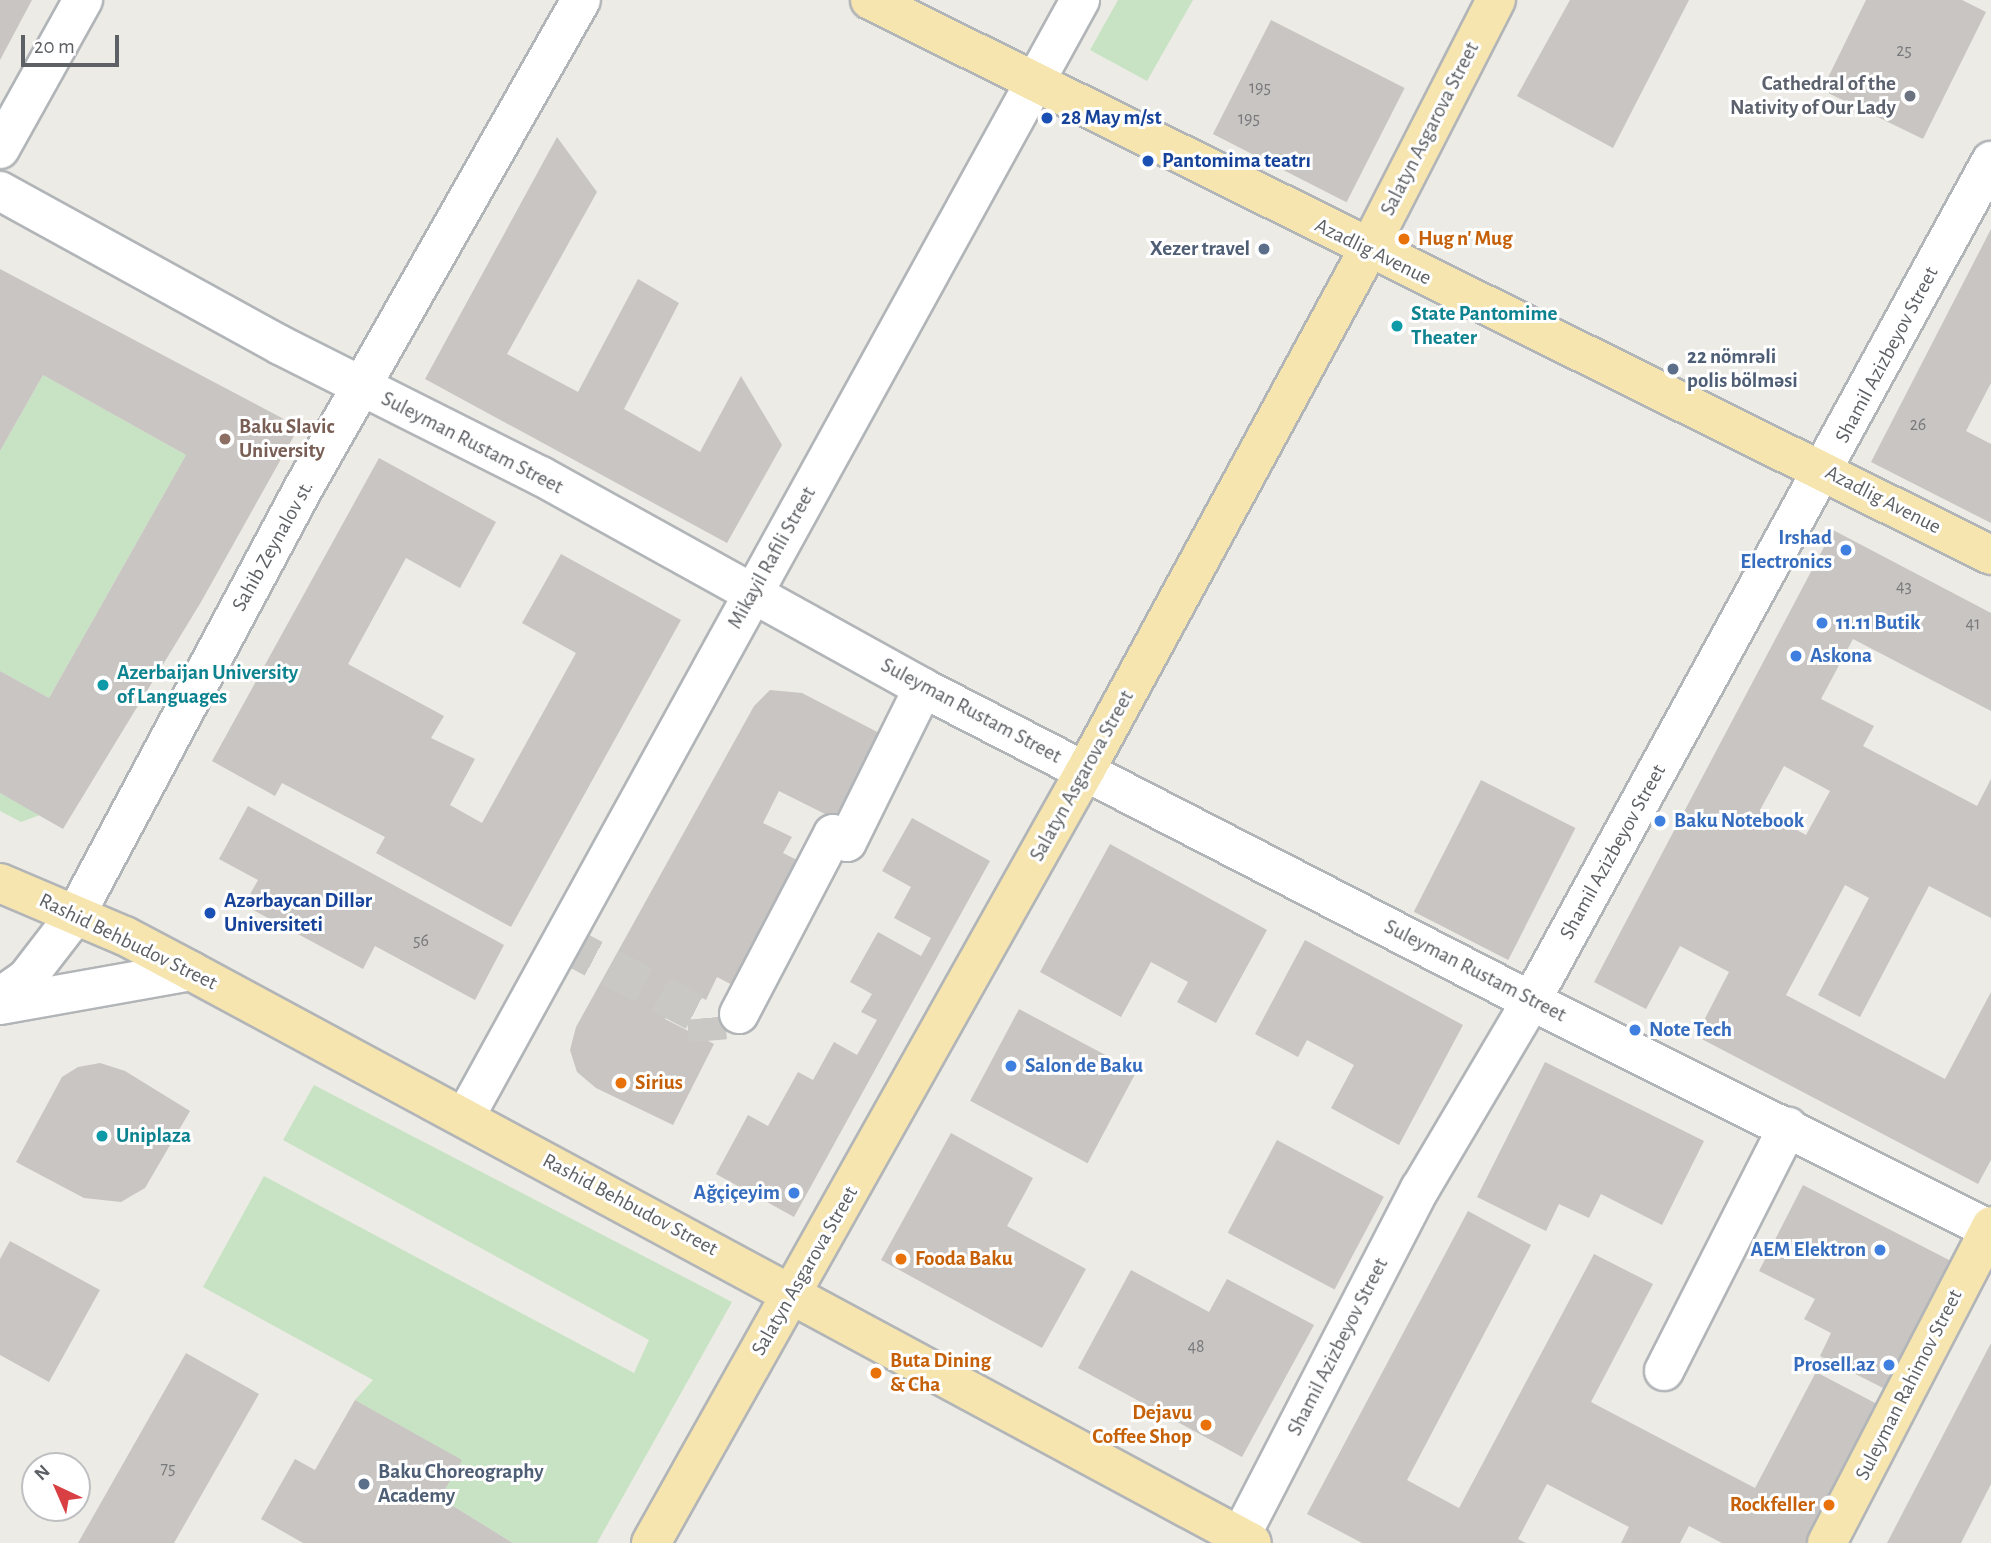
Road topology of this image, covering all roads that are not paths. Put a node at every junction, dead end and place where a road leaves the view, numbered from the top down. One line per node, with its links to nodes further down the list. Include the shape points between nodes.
1 (83, 0): 7 (street)
2 (580, 0): 11 (street, Sahib Zeynalov st.)
3 (870, 0): 6 (main road, Azadlig Avenue)
4 (1080, 0): 6 (street, Mikayil Rafili Street)
5 (1496, 0): 10 (main road, Salatyn Asgarova Street)
6 (1037, 81): 10 (main road, Azadlig Avenue); 14 (street, Mikayil Rafili Street)
7 (0, 149)
8 (1991, 161): 12 (street, Shamil Azizbeyov Street)
9 (0, 191): 11 (street, Suleyman Rustam Street)
10 (1368, 250): 12 (main road, Azadlig Avenue); 16 (main road, Salatyn Asgarova Street)
11 (361, 387): 14 (street, Suleyman Rustam Street, via 541,475); 18 (street, Sahib Zeynalov st.)
12 (1824, 471): 13 (main road, Azadlig Avenue); 21 (street, Shamil Azizbeyov Street)
13 (1991, 555)
14 (752, 594): 15 (street, Suleyman Rustam Street); 24 (street, Mikayil Rafili Street)
15 (923, 688): 16 (street, Suleyman Rustam Street); 23 (street, via 848,842 832,834)
16 (1085, 771): 21 (street, Suleyman Rustam Street); 27 (main road, Salatyn Asgarova Street)
17 (0, 883): 18 (main road, Rashid Behbudov Street)
18 (76, 914): 19 (main road, Rashid Behbudov Street); 20 (street, Sahib Zeynalov st., via 26,979)
19 (191, 971): 22 (street); 24 (main road, Rashid Behbudov Street)
20 (0, 998)
21 (1531, 1001): 25 (street, Suleyman Rustam Street); 29 (street, Shamil Azizbeyov Street, via 1420,1189)
22 (0, 1005)
23 (739, 1014)
24 (466, 1117): 27 (main road, Rashid Behbudov Street)
25 (1788, 1127): 26 (street, Suleyman Rustam Street); 28 (street)
26 (1991, 1228): 31 (main road, Suleyman Rahimov Street)
27 (792, 1292): 29 (main road, Rashid Behbudov Street); 30 (main road, Salatyn Asgarova Street)
28 (1664, 1371)
29 (1243, 1541)
30 (651, 1543)
31 (1827, 1543)

